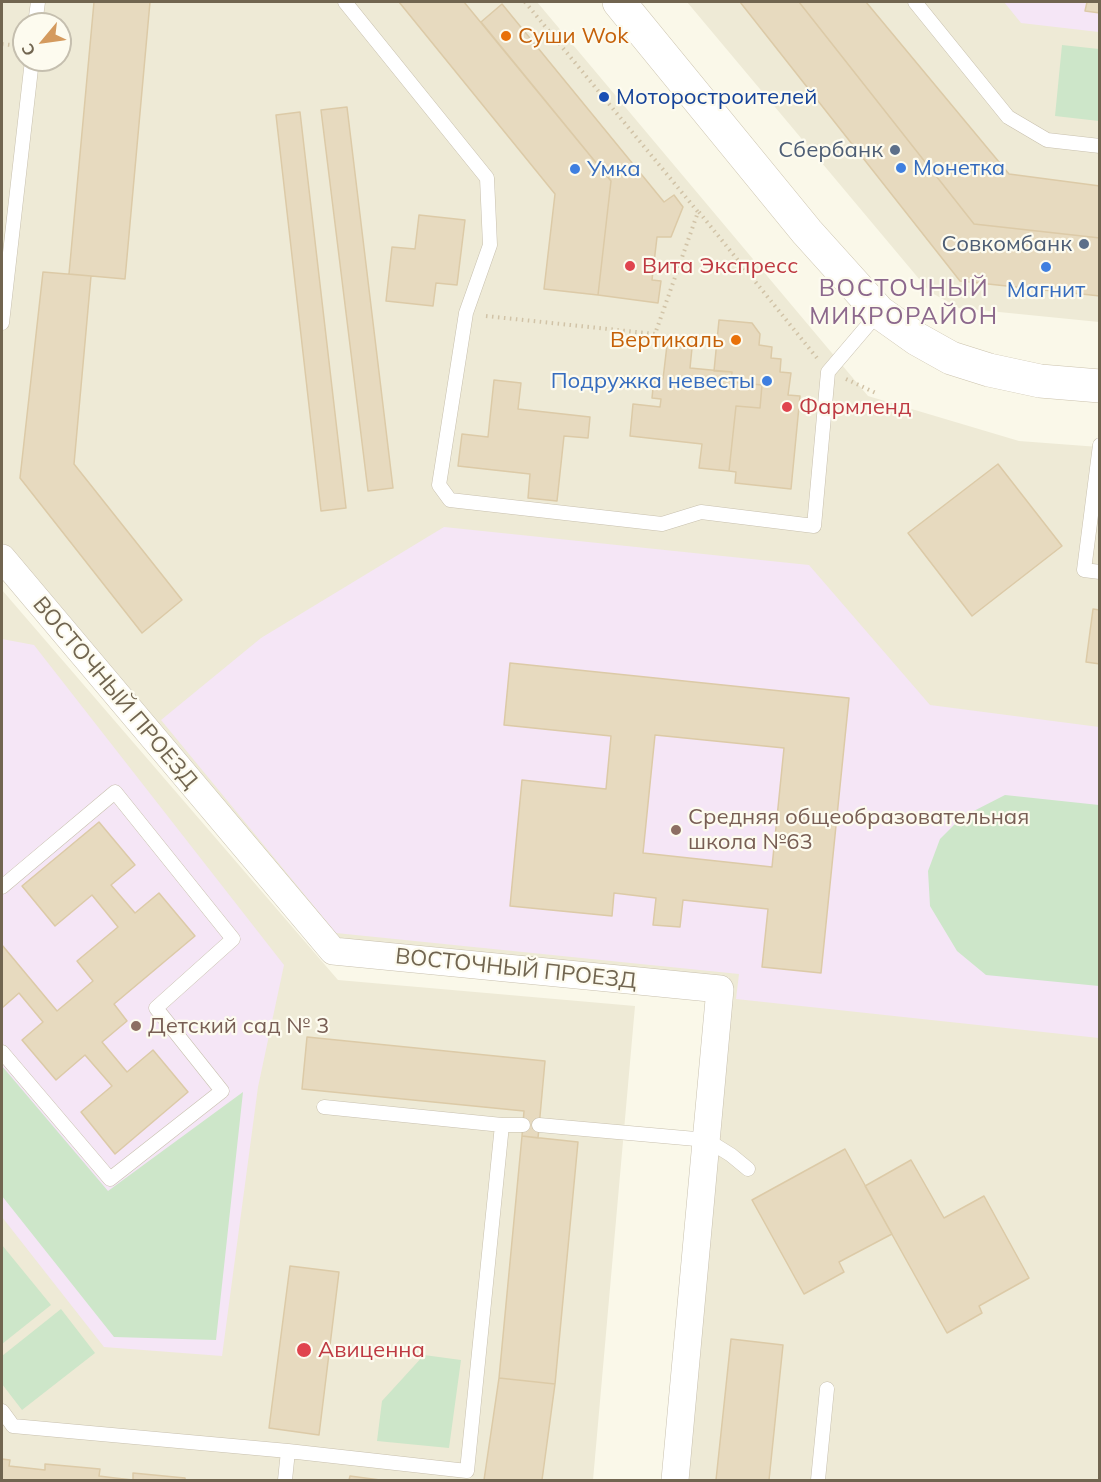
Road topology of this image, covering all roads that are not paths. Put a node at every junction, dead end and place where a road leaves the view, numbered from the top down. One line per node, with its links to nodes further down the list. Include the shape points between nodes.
1 (345, 2): 6 (lane, via 487,178 490,245 466,314 439,485 450,500 662,524 701,512 814,526 828,372)
2 (619, 2): 6 (street, via 807,232)
3 (915, 2): 5 (lane, via 1008,117 1047,140)
4 (31, 72): 7 (lane)
5 (1100, 146)
6 (879, 312): 8 (street, via 951,358 1040,381)
7 (2, 323)
8 (1100, 386)
9 (1100, 445): 11 (lane, via 1084,570)
10 (2, 558): 18 (street, ВОСТОЧНЫЙ ПРОЕЗД, via 333,951 720,989)
11 (1100, 572)
12 (2, 887): 13 (lane, via 116,792 233,939 156,1008 222,1090 110,1179)
13 (2, 1052)
14 (324, 1107): 15 (lane)
15 (502, 1125): 16 (lane); 22 (lane, via 467,1471)
16 (523, 1125)
17 (539, 1125): 18 (lane)
18 (707, 1140): 19 (lane); 24 (street, ВОСТОЧНЫЙ ПРОЕЗД)
19 (748, 1169)
20 (827, 1389): 25 (lane)
21 (2, 1411): 22 (lane, via 13,1426)
22 (288, 1451): 23 (lane)
23 (285, 1480)
24 (675, 1480)
25 (818, 1480)

